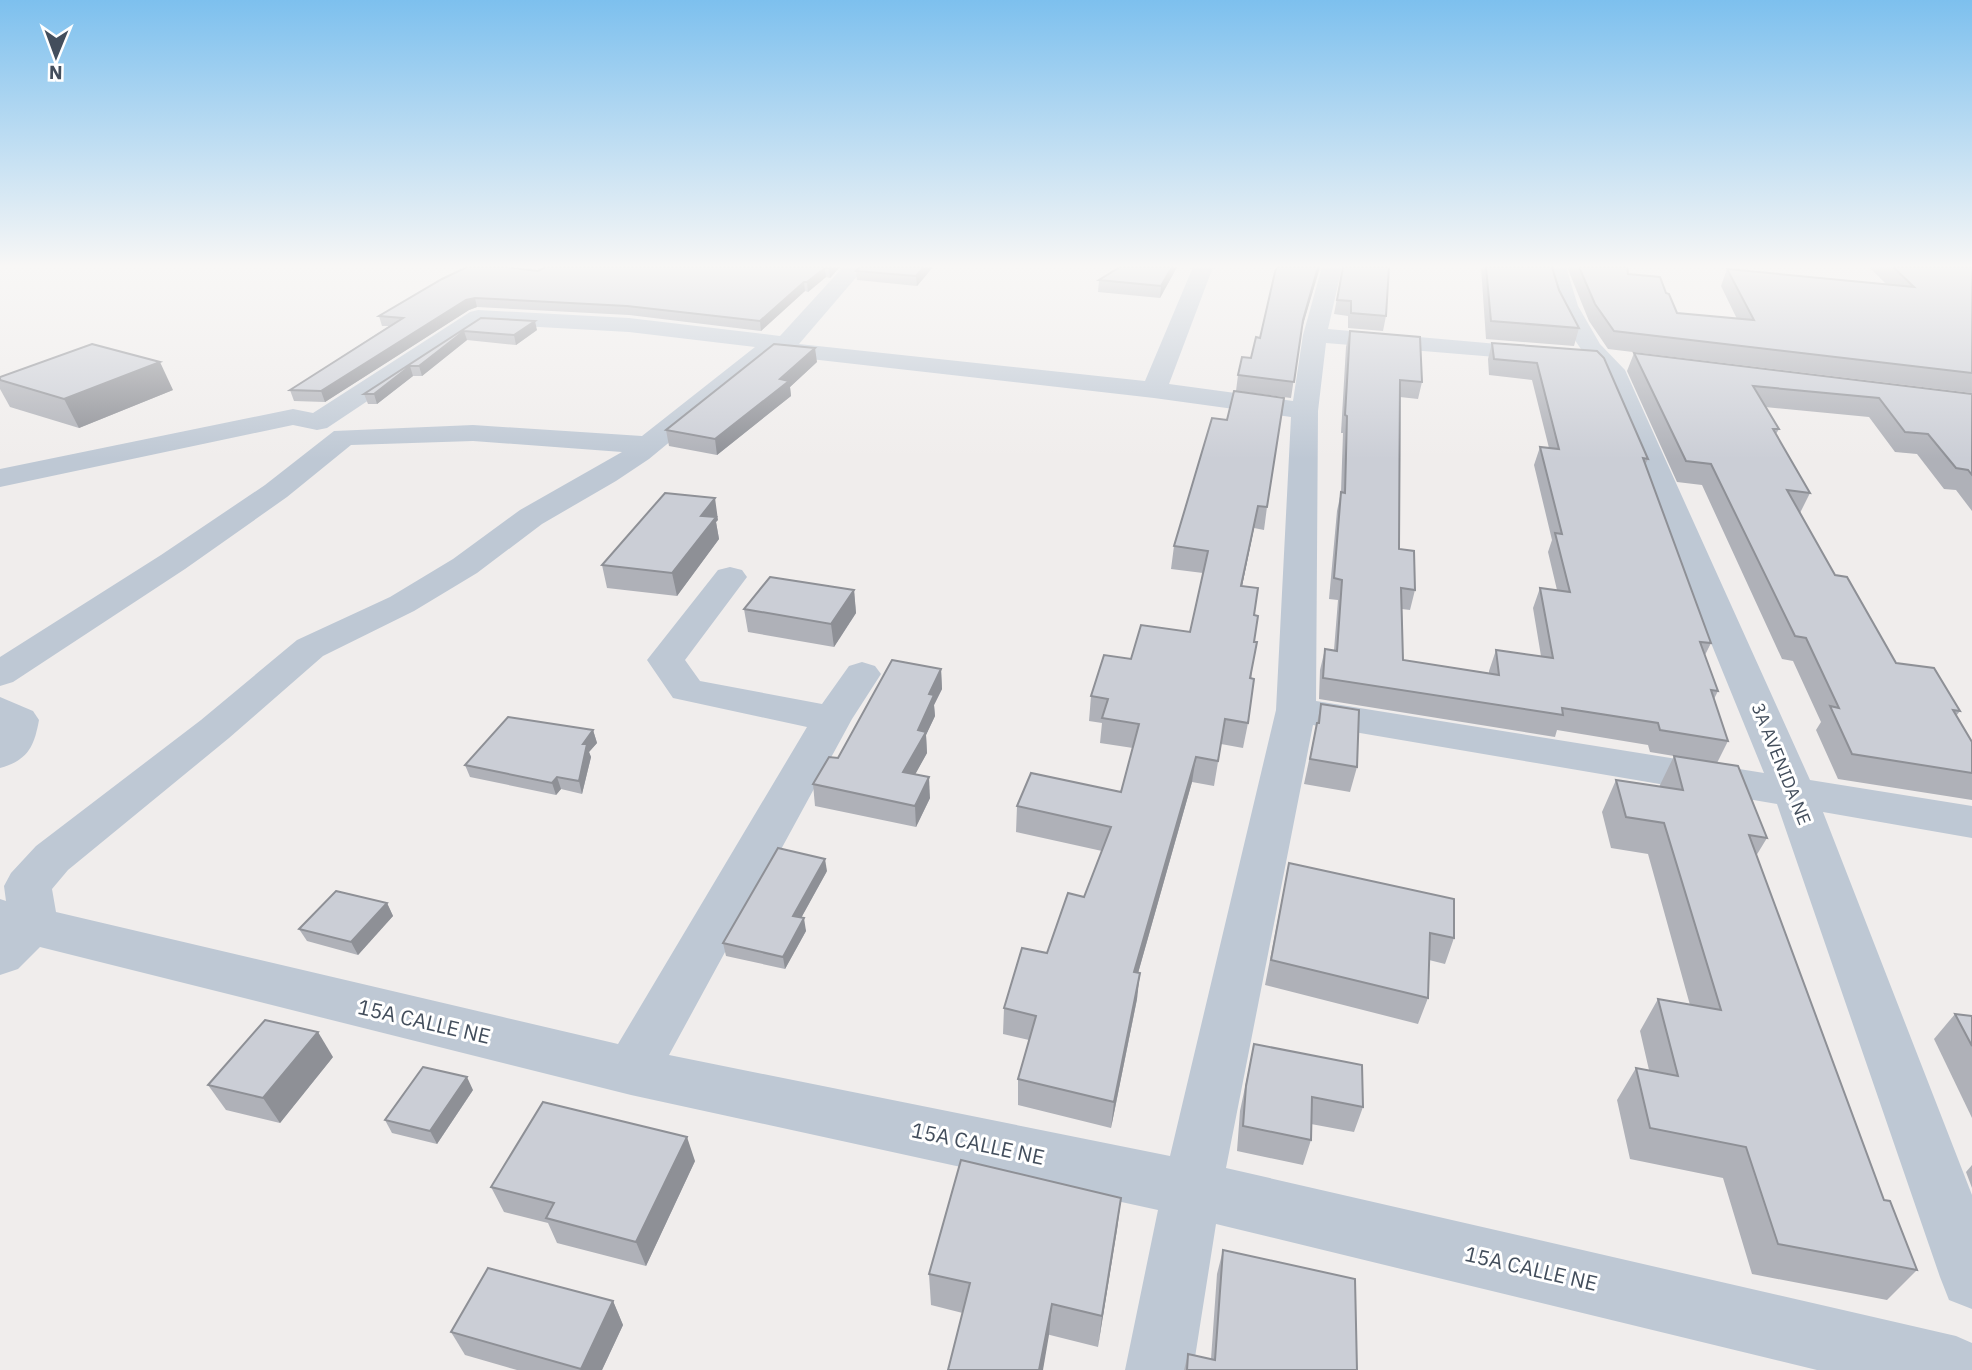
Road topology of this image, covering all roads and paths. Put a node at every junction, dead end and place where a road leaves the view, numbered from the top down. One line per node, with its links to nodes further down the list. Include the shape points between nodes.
1 (457, 331): 12 (street)
2 (671, 331): 8 (street)
3 (793, 331): 8 (street)
4 (1178, 331): 10 (street)
5 (1316, 331): 7 (street)
6 (1581, 331): 9 (street, 3A AVENIDA NE, via 1590,348)
7 (1315, 335): 9 (street); 11 (street)
8 (779, 346): 10 (street); 14 (street)
9 (1615, 360): 23 (street, 3A AVENIDA NE, via 1612,370)
10 (1154, 390): 11 (street)
11 (1305, 411): 20 (street)
12 (317, 422): 13 (street); 15 (street, via 293,417)
13 (344, 437): 14 (street, via 473,433); 17 (street, via 173,562)
14 (647, 444): 25 (street, via 606,475 531,517 465,566 292,661 215,729 52,858 28,886)
15 (0, 478)
16 (730, 576): 21 (street, via 666,660 687,690)
17 (0, 674)
18 (862, 674): 21 (street)
19 (0, 710): 22 (street, via 19,720 14,746)
20 (1296, 710): 23 (street); 27 (street)
21 (832, 719): 26 (street)
22 (0, 754)
23 (1795, 795): 24 (street); 28 (street, 3A AVENIDA NE)
24 (1972, 822)
25 (11, 932): 26 (street, 15A CALLE NE, via 263,983)
26 (631, 1071): 27 (street, 15A CALLE NE)
27 (1192, 1189): 29 (street); 30 (street, 15A CALLE NE)
28 (1972, 1277)
29 (1159, 1370)
30 (1956, 1370)

